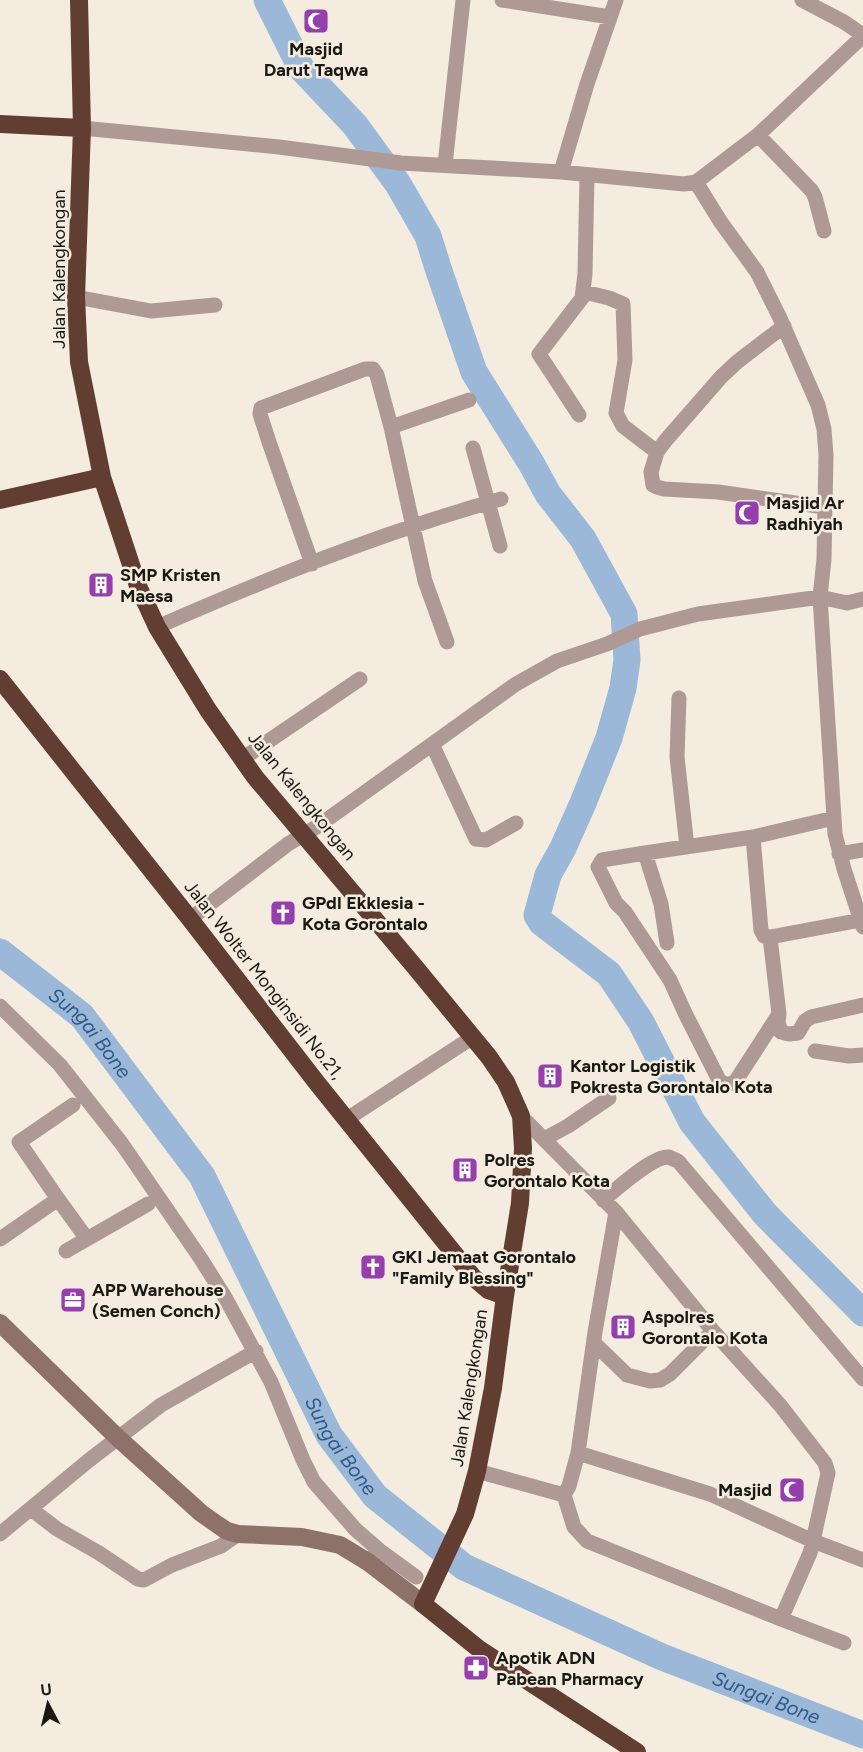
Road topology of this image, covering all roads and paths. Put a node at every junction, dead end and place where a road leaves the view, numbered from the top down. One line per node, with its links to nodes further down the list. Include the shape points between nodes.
1 (79, 0): 9 (highway, Jalan Kalengkongan)
2 (463, 0): 11 (street)
3 (502, 0): 6 (street)
4 (616, 0): 6 (street)
5 (802, 0): 7 (street)
6 (610, 17): 12 (street)
7 (863, 35): 10 (street)
8 (0, 124): 9 (highway)
9 (82, 128): 11 (street); 17 (highway, Jalan Kalengkongan)
10 (758, 135): 14 (street); 15 (street, via 812,191)
11 (445, 165): 12 (street)
12 (561, 172): 13 (street)
13 (587, 176): 14 (street, via 669,184); 16 (street)
14 (696, 182): 19 (street, via 749,260)
15 (824, 231)
16 (584, 292): 21 (street, via 580,303 539,354); 24 (street, via 622,304 625,360 616,413 623,426)
17 (76, 297): 18 (street, via 151,311); 25 (highway, Jalan Kalengkongan, via 79,362)
18 (215, 304)
19 (784, 326): 24 (street, via 721,377); 28 (street, via 822,418 826,448)
20 (469, 400): 22 (street)
21 (579, 415)
22 (391, 427): 29 (street); 31 (street, via 376,375 370,368 261,408)
23 (473, 448): 27 (street)
24 (657, 452): 28 (street, via 651,472 657,488)
25 (102, 477): 26 (highway); 34 (highway, Jalan Kalengkongan, via 138,586)
26 (0, 500)
27 (495, 501): 29 (street); 30 (street)
28 (824, 507): 32 (street)
29 (414, 526): 31 (street); 35 (street, via 425,581)
30 (500, 546)
31 (312, 564): 34 (street)
32 (820, 597): 33 (street, via 847,603); 39 (street, via 698,614 640,629 557,661 516,684); 41 (street)
33 (863, 599)
34 (157, 627): 40 (highway, Jalan Kalengkongan)
35 (447, 642)
36 (0, 679): 49 (highway, Jalan Wolter Monginsidi No.21,)
37 (360, 679): 40 (street)
38 (679, 698): 45 (street, via 677,758)
39 (432, 744): 42 (street, via 476,839 486,840); 43 (street)
40 (242, 759): 43 (highway, Jalan Kalengkongan)
41 (834, 818): 44 (street); 48 (street)
42 (516, 823)
43 (305, 834): 49 (street); 56 (highway, Jalan Kalengkongan)
44 (753, 837): 45 (street); 51 (street, via 761,930)
45 (687, 847): 47 (street)
46 (863, 850): 48 (street)
47 (645, 853): 52 (street, via 661,904); 55 (street, via 602,860 598,867 616,903 670,980 719,1080 726,1085 735,1082)
48 (839, 854): 50 (street)
49 (190, 919): 62 (highway, Jalan Wolter Monginsidi No.21,)
50 (862, 924): 51 (street)
51 (770, 938): 55 (street)
52 (667, 943)
53 (863, 1005): 55 (street, via 811,1017 798,1033 781,1032)
54 (0, 1006): 75 (street, via 60,1065 103,1118 201,1259)
55 (779, 1014)
56 (473, 1037): 61 (highway, Jalan Kalengkongan, via 506,1082); 62 (street)
57 (815, 1051): 58 (street)
58 (863, 1055)
59 (609, 1098): 63 (street)
60 (73, 1106): 64 (street, via 19,1142)
61 (521, 1116): 63 (street); 71 (highway, Jalan Kalengkongan, via 520,1203)
62 (347, 1119): 71 (highway, Jalan Wolter Monginsidi No.21,, via 473,1277 488,1290)
63 (544, 1139): 65 (street)
64 (58, 1199): 68 (street); 69 (street)
65 (603, 1200): 67 (street); 76 (street, via 650,1164 670,1157 678,1161)
66 (147, 1204): 69 (street)
67 (616, 1212): 73 (street); 74 (street)
68 (0, 1239)
69 (87, 1239): 70 (street)
70 (66, 1251)
71 (505, 1296): 79 (highway, Jalan Kalengkongan)
72 (0, 1323): 77 (street)
73 (713, 1331): 74 (street, via 670,1374 651,1381 627,1375); 84 (street, via 780,1405 825,1463 828,1473)
74 (594, 1343): 78 (street)
75 (256, 1351): 77 (street, via 161,1405); 85 (street, via 314,1482)
76 (863, 1378)
77 (118, 1438): 81 (street); 83 (street, via 201,1513)
78 (578, 1453): 80 (street); 84 (street, via 710,1494)
79 (477, 1471): 80 (street); 87 (highway, Jalan Kalengkongan, via 465,1514)
80 (564, 1495): 89 (street, via 574,1527 587,1541)
81 (31, 1509): 82 (street); 83 (street, via 57,1529 144,1580)
82 (0, 1534)
83 (238, 1534): 85 (street, via 302,1537)
84 (813, 1540): 86 (street); 89 (street)
85 (373, 1556): 87 (street); 88 (street)
86 (863, 1560)
87 (424, 1581): 88 (highway, Jalan Kalengkongan)
88 (423, 1604): 91 (highway, via 479,1649)
89 (781, 1619): 90 (street)
90 (844, 1643)
91 (637, 1752)

